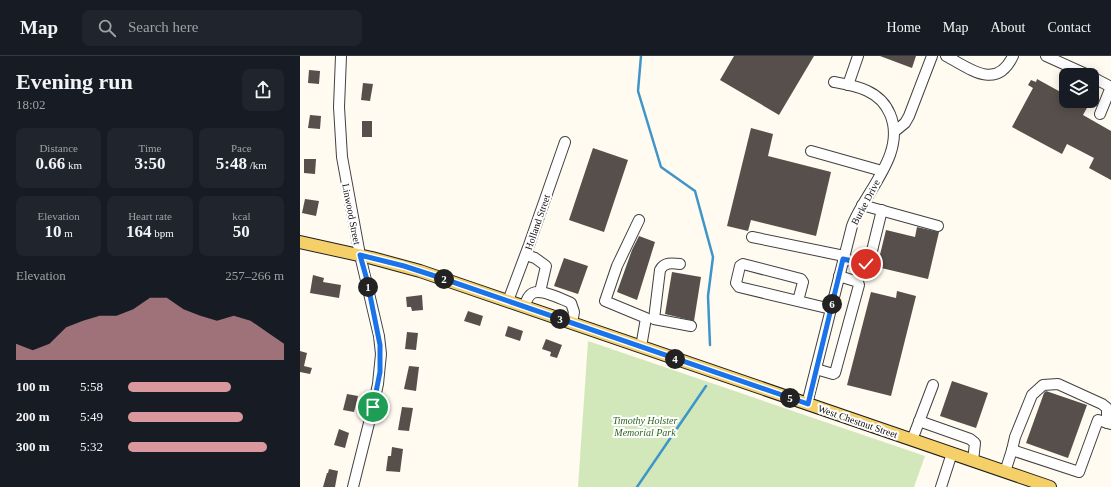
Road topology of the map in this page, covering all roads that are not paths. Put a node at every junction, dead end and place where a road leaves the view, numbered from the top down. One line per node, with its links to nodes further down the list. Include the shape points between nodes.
1 (341, 56): 23 (street, Linwood Street, via 340,140)
2 (858, 56): 10 (street)
3 (932, 56): 13 (street, via 909,116)
4 (946, 56): 5 (street, via 978,73 990,76 1004,70)
5 (1013, 56)
6 (1046, 56): 7 (street)
7 (1073, 68)
8 (1099, 81): 11 (street)
9 (834, 82): 10 (street, Burke Drive)
10 (848, 85): 13 (street, Burke Drive, via 864,89 879,98 888,110)
11 (1111, 87): 12 (street)
12 (1100, 114)
13 (894, 132): 16 (street, Burke Drive, via 891,150)
14 (565, 142): 24 (street, Holland Street)
15 (811, 151): 16 (street)
16 (882, 171): 17 (street, Burke Drive)
17 (862, 205): 18 (street); 25 (street, Burke Drive, via 854,221)
18 (882, 210): 20 (street); 25 (street, via 868,263)
19 (639, 220): 33 (street, via 604,301)
20 (938, 226)
21 (752, 237): 25 (street)
22 (300, 242): 23 (main road, West Chestnut Street)
23 (360, 255): 29 (main road, West Chestnut Street, via 410,268); 47 (street, Linwood Street, via 381,354 378,384)
24 (526, 255): 28 (street, via 546,266); 29 (street, Holland Street)
25 (844, 257): 27 (street, Burke Drive)
26 (680, 264): 33 (street, via 662,266)
27 (839, 276): 32 (street, Burke Drive); 37 (street, via 858,282 858,285 835,373)
28 (540, 292): 31 (street, via 534,292); 34 (street, via 571,303 574,312)
29 (508, 301): 31 (main road, West Chestnut Street)
30 (798, 301): 30 (street, via 739,287 736,283 740,266 743,264 801,279 803,282); 32 (street)
31 (524, 307): 34 (main road, West Chestnut Street)
32 (831, 309): 37 (street, Burke Drive)
33 (650, 319): 35 (street); 36 (street)
34 (572, 323): 36 (main road, West Chestnut Street)
35 (691, 326)
36 (642, 347): 39 (main road, West Chestnut Street)
37 (816, 369): 39 (street, Burke Drive)
38 (932, 385): 40 (street)
39 (808, 404): 42 (main road, West Chestnut Street)
40 (919, 421): 42 (street); 45 (street, via 976,443)
41 (1109, 424): 43 (street, via 1098,420 1079,472); 43 (street, via 1108,408 1102,404 1058,384 1043,385 1032,395)
42 (912, 440): 44 (main road, West Chestnut Street)
43 (1012, 450): 46 (street)
44 (952, 454): 45 (main road, West Chestnut Street); 48 (street)
45 (973, 461): 46 (main road, West Chestnut Street)
46 (1005, 472): 49 (main road, West Chestnut Street)
47 (353, 487)
48 (941, 487)
49 (1050, 487)

